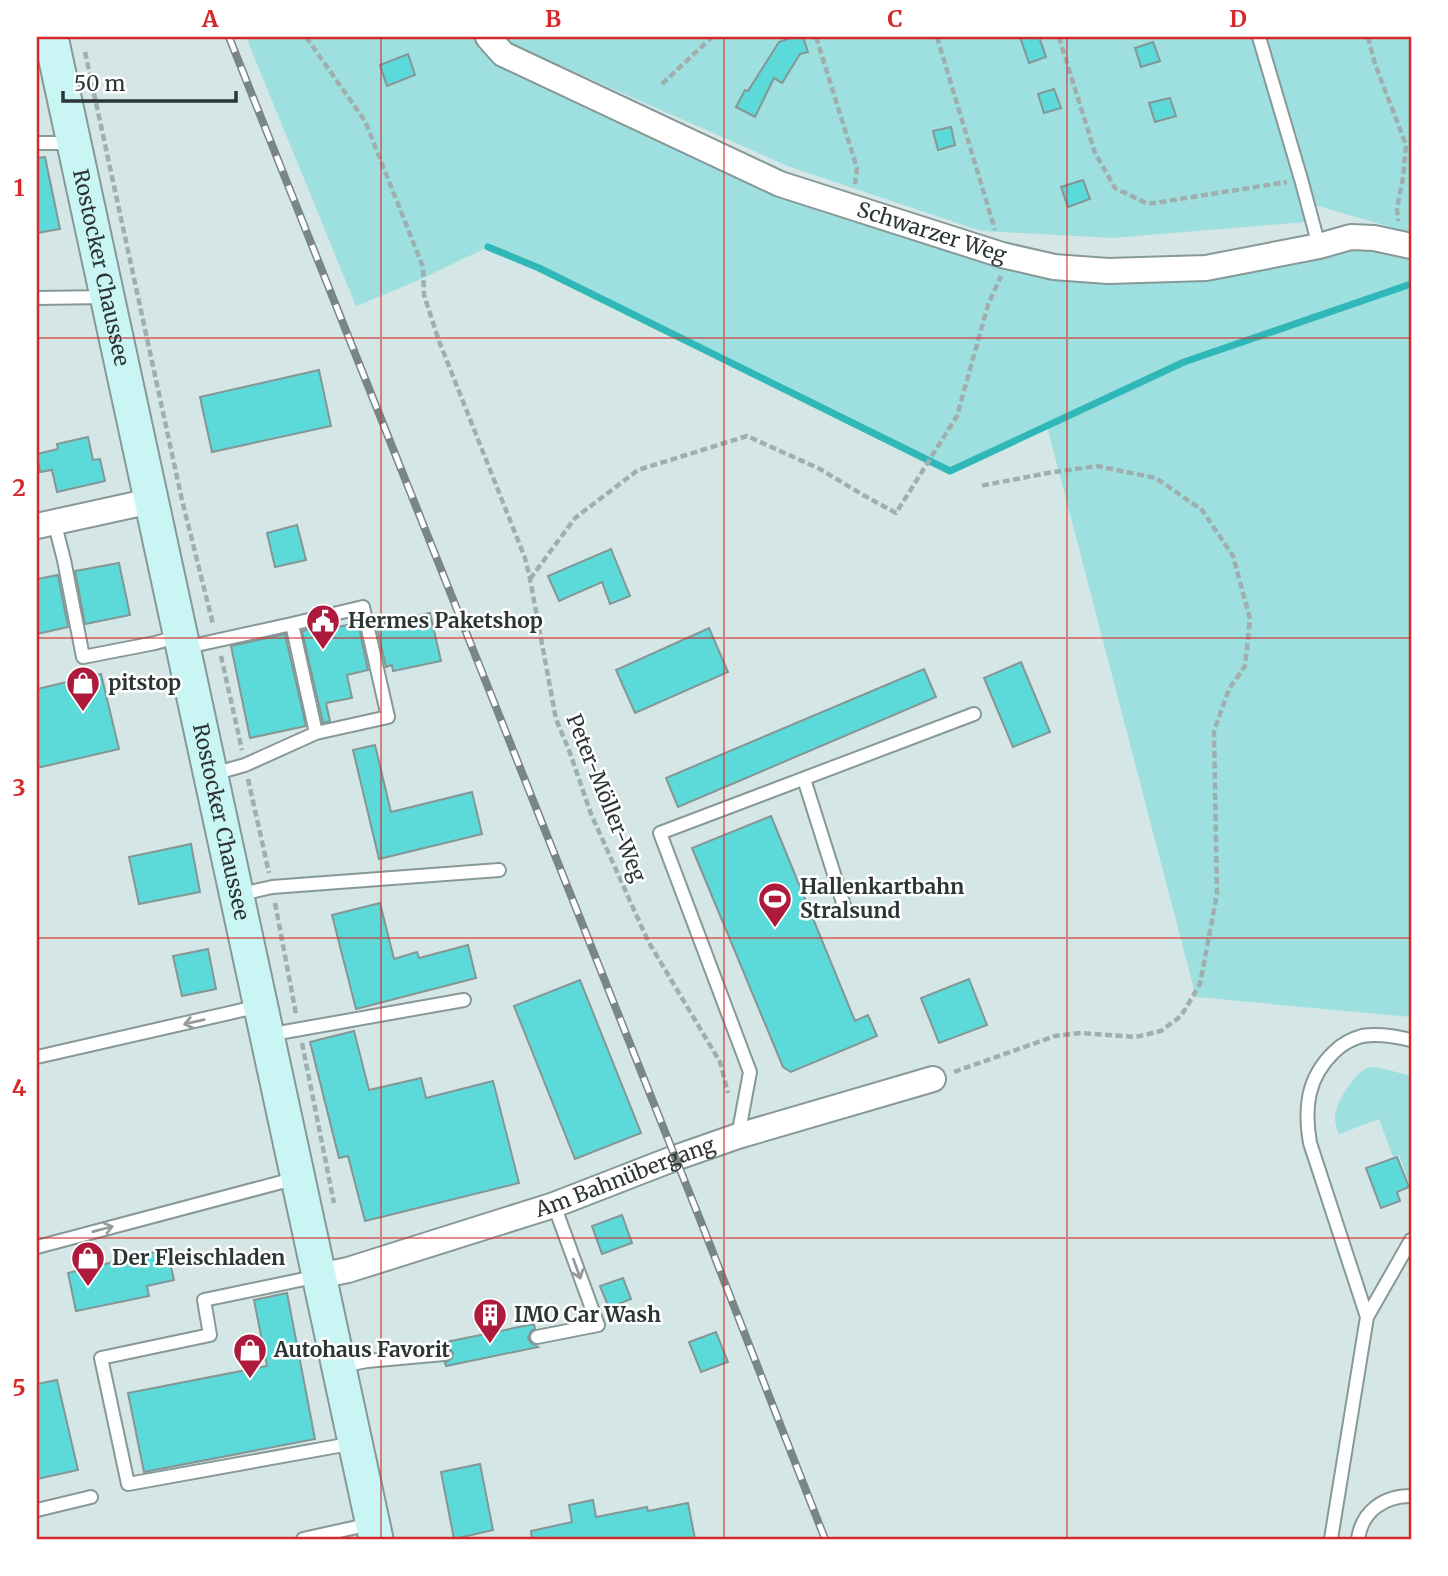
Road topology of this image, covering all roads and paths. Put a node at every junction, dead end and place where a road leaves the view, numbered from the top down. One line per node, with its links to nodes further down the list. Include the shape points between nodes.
1 (306, 37): 25 (path, Peter-Möller-Weg, via 365,121 423,267 424,295 439,341)
2 (488, 37): 16 (street, Schwarzer Weg, via 503,54 780,184)
3 (712, 37): 10 (path)
4 (816, 37): 16 (path, via 857,168)
5 (937, 37): 19 (path)
6 (1059, 37): 15 (path, via 1095,152 1115,188 1149,204)
7 (1259, 37): 15 (lane)
8 (1368, 37): 14 (path, via 1406,145)
9 (60, 55): 12 (main road, Rostocker Chaussee); 27 (path)
10 (662, 84)
11 (37, 144): 12 (lane)
12 (74, 144): 20 (main road, Rostocker Chaussee)
13 (1411, 173): 14 (path)
14 (1404, 178): 17 (path, via 1397,208)
15 (1301, 179): 18 (lane)
16 (853, 207): 19 (street, Schwarzer Weg)
17 (1405, 245): 18 (street, Schwarzer Weg, via 1351,237)
18 (1319, 246): 19 (street, Schwarzer Weg, via 1206,268 1108,271 1055,267)
19 (1002, 255): 25 (path, via 1002,274 988,305 957,416 896,513 820,468 747,436 638,470 575,518)
20 (107, 297): 21 (lane); 23 (main road, Rostocker Chaussee)
21 (37, 298)
22 (980, 486): 43 (path, via 1097,466 1156,478 1202,510 1233,556 1250,620 1245,666 1229,689 1214,731 1217,894 1200,984 1181,1016 1161,1031 1136,1037 1081,1033 1055,1037)
23 (151, 501): 24 (street); 28 (main road, Rostocker Chaussee)
24 (46, 524): 28 (lane, via 64,560 83,657)
25 (530, 579): 44 (path, Peter-Möller-Weg, via 556,719 591,814 648,941 720,1062)
26 (292, 624): 27 (lane); 30 (lane); 30 (lane, via 363,607 388,717)
27 (217, 640): 28 (lane); 31 (path)
28 (182, 642): 32 (main road, Rostocker Chaussee)
29 (974, 715): 33 (lane)
30 (316, 733): 31 (lane)
31 (245, 765): 32 (lane); 35 (path)
32 (210, 775): 36 (main road, Rostocker Chaussee)
33 (804, 779): 37 (lane); 44 (lane, via 660,833 750,1072)
34 (499, 870): 35 (lane)
35 (272, 887): 36 (lane); 40 (path)
36 (236, 895): 39 (main road, Rostocker Chaussee)
37 (845, 909)
38 (464, 1000): 40 (lane)
39 (264, 1021): 40 (lane); 42 (lane, one-way to 42); 45 (main road, Rostocker Chaussee)
40 (299, 1029): 46 (path)
41 (1411, 1040): 51 (lane, via 1369,1035 1340,1046 1316,1075 1308,1102 1310,1143)
42 (37, 1057)
43 (933, 1079): 44 (street, Am Bahnübergang)
44 (738, 1136): 47 (street, Am Bahnübergang)
45 (297, 1178): 49 (lane, one-way to 45); 50 (main road, Rostocker Chaussee)
46 (334, 1203)
47 (554, 1205): 50 (street, Am Bahnübergang); 52 (lane, one-way to 52, via 598,1325)
48 (1411, 1240): 51 (lane)
49 (37, 1247)
50 (319, 1276): 54 (main road, Rostocker Chaussee); 55 (lane, via 204,1300 210,1335 102,1359 125,1472 128,1484)
51 (1367, 1317): 61 (lane)
52 (537, 1337)
53 (444, 1354): 54 (lane)
54 (339, 1367): 55 (main road, Rostocker Chaussee)
55 (355, 1443): 59 (main road, Rostocker Chaussee)
56 (1411, 1496): 62 (lane, via 1396,1497 1371,1509)
57 (91, 1497): 58 (lane)
58 (37, 1510)
59 (374, 1532): 60 (lane, Rostocker Chaussee)
60 (303, 1539)
61 (1331, 1539)
62 (1358, 1539)

